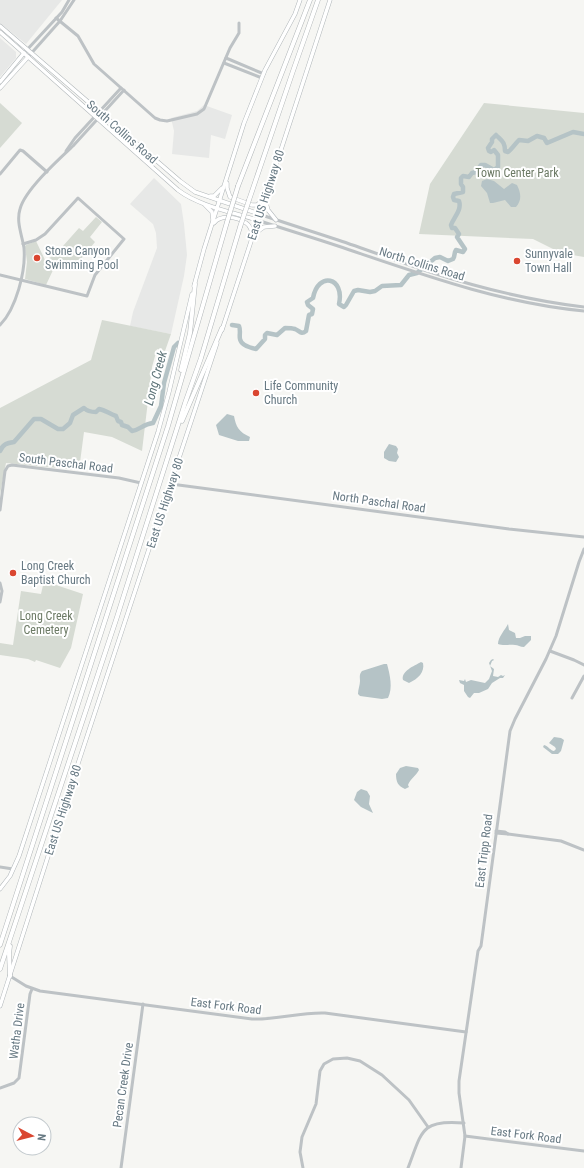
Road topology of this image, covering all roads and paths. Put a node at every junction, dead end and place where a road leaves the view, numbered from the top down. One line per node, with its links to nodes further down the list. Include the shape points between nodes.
1 (70, 0): 7 (street)
2 (74, 0): 8 (street)
3 (300, 0): 18 (main road)
4 (310, 0): 63 (highway, bridge, via 238,186)
5 (318, 0): 64 (highway, bridge, via 240,227)
6 (330, 0): 37 (main road, East US Highway 80)
7 (56, 18): 8 (street); 12 (street)
8 (60, 21): 13 (street); 22 (street, via 78,36 94,64)
9 (239, 23): 16 (street, via 238,33)
10 (0, 26): 12 (main road, South Collins Road)
11 (0, 32): 14 (main road, South Collins Road)
12 (27, 50): 13 (main road, South Collins Road); 14 (street)
13 (31, 53): 15 (street); 24 (main road, South Collins Road)
14 (24, 54): 15 (main road, South Collins Road); 20 (main road)
15 (28, 57): 21 (main road); 26 (main road, South Collins Road)
16 (226, 58): 17 (street); 18 (street)
17 (224, 63): 19 (street); 23 (street, via 206,107 197,114 167,121 160,120)
18 (264, 74): 19 (main road)
19 (262, 78): 35 (main road, via 244,122)
20 (0, 82)
21 (0, 88)
22 (121, 88): 23 (street); 24 (street)
23 (124, 90): 25 (street)
24 (98, 112): 25 (main road, South Collins Road); 26 (street)
25 (102, 115): 27 (street); 31 (main road, South Collins Road)
26 (95, 116): 27 (main road, South Collins Road); 28 (street)
27 (98, 119): 29 (street); 32 (main road, South Collins Road)
28 (80, 133): 29 (street); 30 (street)
29 (83, 136): 30 (street)
30 (65, 153): 33 (street)
31 (155, 161): 32 (main road); 36 (main road, South Collins Road, via 195,192)
32 (151, 165): 39 (main road, South Collins Road, via 171,185)
33 (47, 172): 34 (street, via 20,150); 47 (street, via 27,196 20,209)
34 (0, 174)
35 (227, 178): 36 (main road, via 221,190 214,196); 37 (main road, via 226,188 230,197 257,205); 38 (main road)
36 (209, 196): 38 (main road, South Collins Road)
37 (265, 198): 41 (main road, East US Highway 80); 43 (main road, via 268,210)
38 (220, 201): 40 (main road); 41 (main road, South Collins Road)
39 (199, 202): 40 (main road, South Collins Road); 44 (main road, via 212,212)
40 (218, 208): 42 (main road, South Collins Road); 44 (main road)
41 (259, 214): 42 (main road, East US Highway 80); 43 (street, North Collins Road)
42 (257, 220): 45 (street, North Collins Road); 46 (main road, East US Highway 80)
43 (276, 220): 48 (street, North Collins Road)
44 (212, 225): 46 (main road, via 222,217 227,217 246,223); 54 (main road)
45 (275, 226): 46 (main road, via 264,227); 49 (street, North Collins Road)
46 (253, 235): 62 (main road, East US Highway 80)
47 (23, 244): 53 (street, via 25,261); 53 (street, via 46,234 78,198 124,239 94,275 87,296)
48 (359, 247): 49 (street); 50 (street, North Collins Road)
49 (357, 253): 52 (street, North Collins Road)
50 (436, 274): 52 (street); 55 (street, North Collins Road)
51 (0, 275): 53 (street)
52 (435, 278): 56 (street, North Collins Road)
53 (21, 280): 61 (street, via 14,306)
54 (195, 284): 63 (highway, via 190,333); 65 (main road, via 169,392)
55 (492, 290): 56 (street); 57 (street, North Collins Road)
56 (491, 294): 57 (street, North Collins Road)
57 (547, 304): 59 (street, North Collins Road)
58 (584, 307): 59 (street, North Collins Road)
59 (572, 308): 60 (street, North Collins Road)
60 (584, 310)
61 (0, 325)
62 (222, 328): 64 (highway); 66 (main road, East US Highway 80)
63 (168, 426): 82 (highway)
64 (178, 429): 81 (highway)
65 (141, 483): 67 (street, South Paschal Road, via 12,465 5,471); 79 (main road, via 64,722)
66 (171, 484): 68 (street, North Paschal Road); 84 (main road, East US Highway 80, via 69,789)
67 (0, 510)
68 (584, 537)
69 (584, 549): 72 (street, East Tripp Road)
70 (0, 584): 71 (street)
71 (0, 602)
72 (550, 651): 73 (street); 76 (street, East Tripp Road, via 512,727 506,753)
73 (584, 665)
74 (584, 676): 75 (street)
75 (572, 698)
76 (496, 832): 77 (street, via 562,841); 88 (street, East Tripp Road, via 481,946 478,951)
77 (584, 850)
78 (0, 867): 79 (street)
79 (13, 869): 80 (main road)
80 (0, 889)
81 (15, 925): 83 (highway); 84 (highway, via 9,954)
82 (0, 945)
83 (0, 969)
84 (10, 976): 85 (street, East Fork Road); 87 (main road, East US Highway 80)
85 (32, 988): 86 (street, East Fork Road); 89 (street, Watha Drive, via 19,1078)
86 (143, 1004): 88 (street, East Fork Road, via 262,1020 325,1013); 94 (street, Pecan Creek Drive)
87 (0, 1006)
88 (466, 1032): 90 (street, East Tripp Road, via 459,1086)
89 (0, 1088)
90 (464, 1123): 91 (street, via 448,1122); 92 (street, East Tripp Road)
91 (428, 1127): 95 (street, via 409,1100 382,1075 360,1061 347,1058 333,1059 324,1064 320,1071 316,1104 302,1137 300,1152); 96 (street, via 422,1134)
92 (465, 1136): 93 (street, East Fork Road); 97 (street, East Tripp Road)
93 (584, 1151)
94 (121, 1168)
95 (303, 1168)
96 (408, 1168)
97 (461, 1168)

